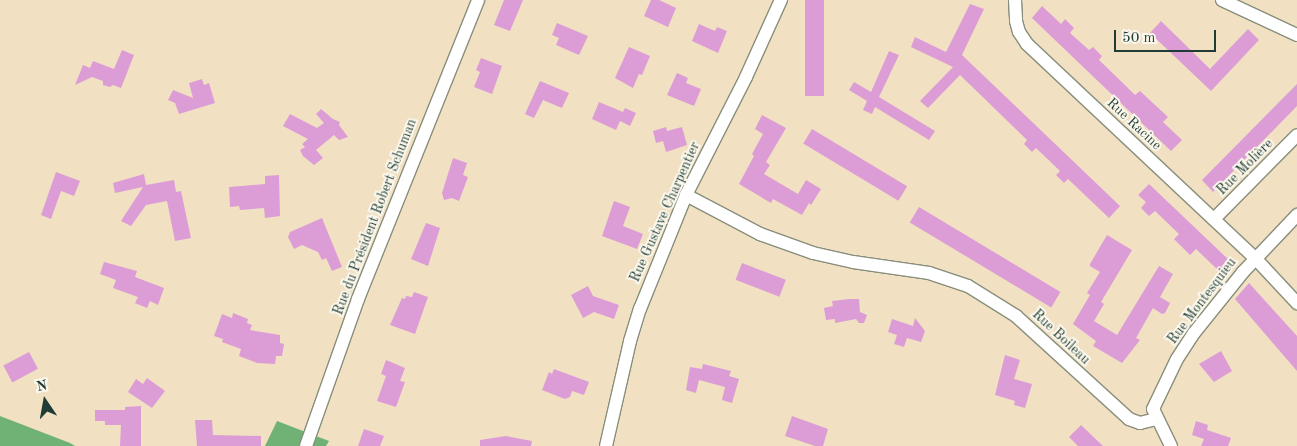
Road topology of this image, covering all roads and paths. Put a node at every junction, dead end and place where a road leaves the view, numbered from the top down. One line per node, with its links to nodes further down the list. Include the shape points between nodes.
1 (478, 0): 13 (street, Rue du Président Robert Schuman, via 358,300)
2 (781, 0): 7 (street, Rue Gustave Charpentier)
3 (1015, 0): 9 (street, Rue Racine, via 1019,32 1028,44)
4 (1222, 0): 5 (street)
5 (1297, 35)
6 (1297, 135): 9 (street, Rue Molière)
7 (686, 195): 12 (street, Rue Boileau, via 760,234 806,250 853,262 940,276 968,286 1008,310 1129,419 1140,423); 14 (street, Rue Gustave Charpentier, via 632,331)
8 (1297, 215): 10 (street)
9 (1214, 219): 10 (street, Rue Racine)
10 (1255, 258): 11 (street, Rue Racine); 12 (street, Rue Montesquieu, via 1188,341 1154,404)
11 (1297, 303)
12 (1156, 419): 15 (street)
13 (306, 446)
14 (606, 446)
15 (1171, 446)

